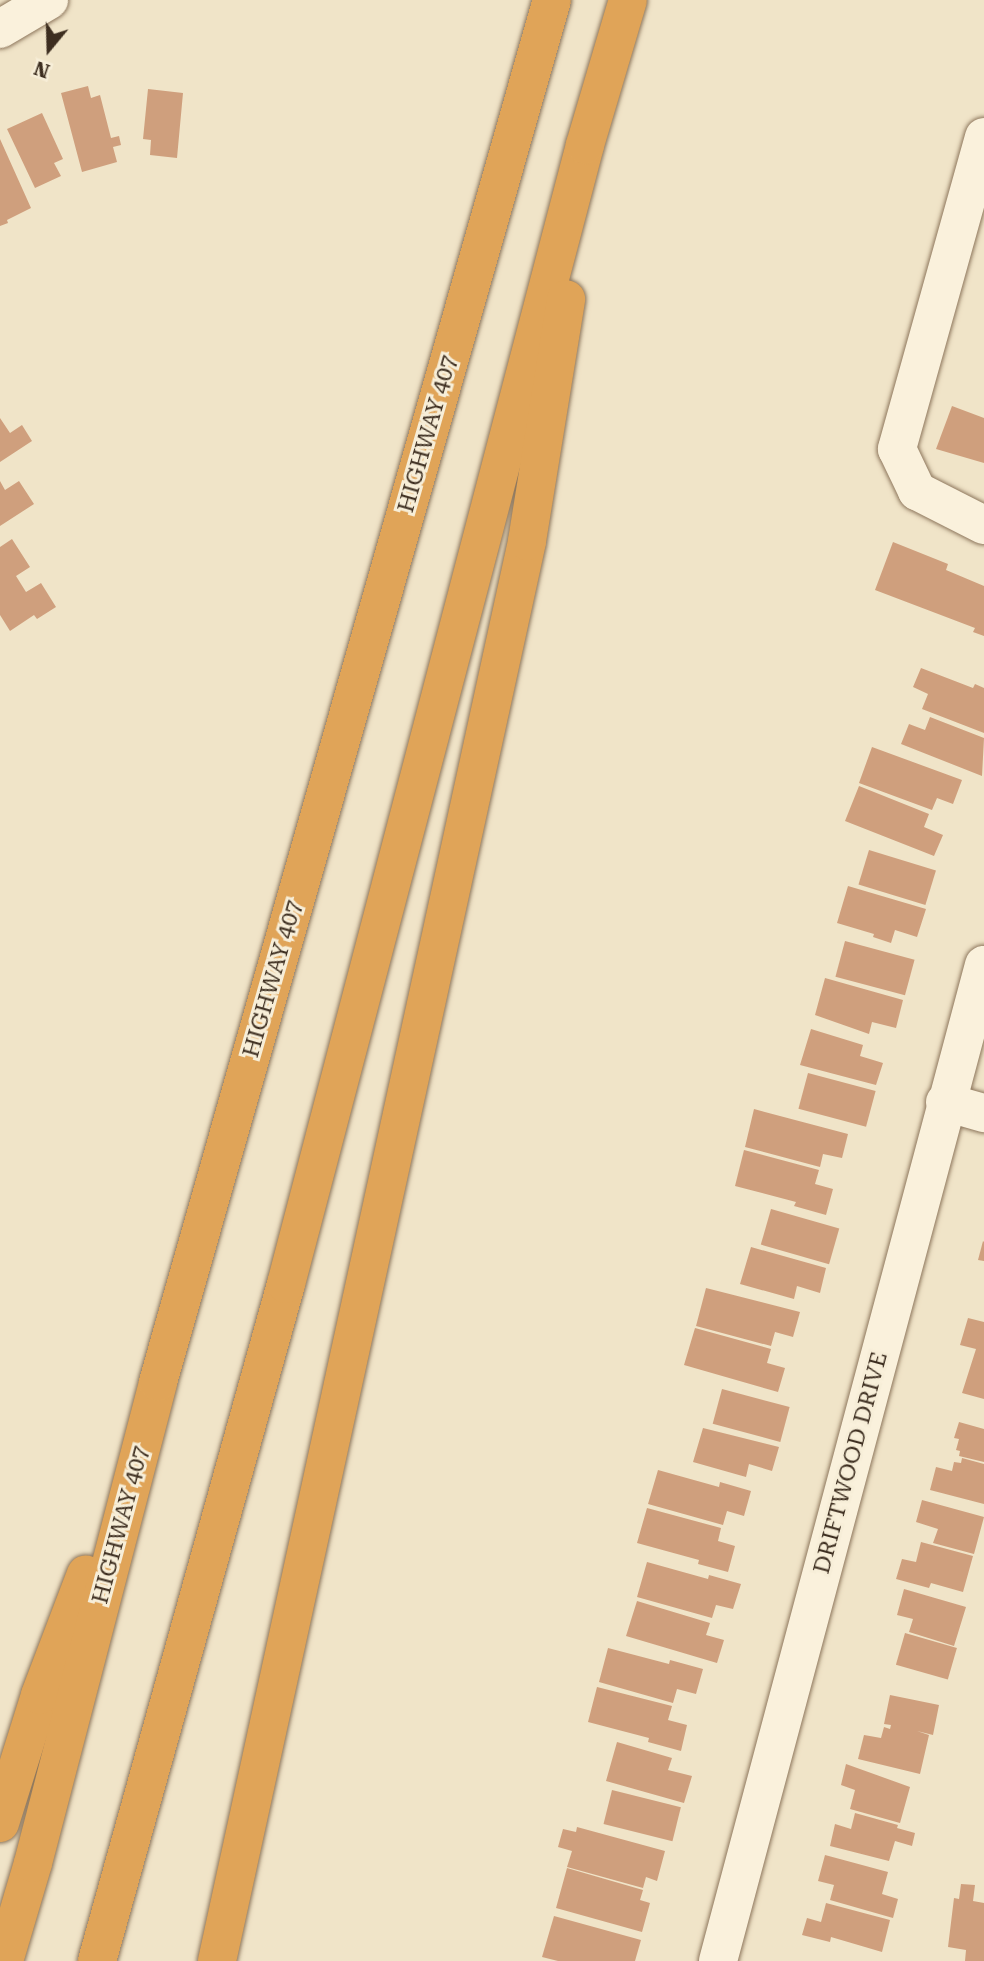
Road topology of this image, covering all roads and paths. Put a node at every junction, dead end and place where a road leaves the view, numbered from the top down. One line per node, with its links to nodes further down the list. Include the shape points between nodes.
1 (49, 0): 4 (street)
2 (552, 0): 11 (highway, HIGHWAY 407)
3 (628, 0): 6 (highway)
4 (0, 29)
5 (984, 137): 7 (street, via 897,449 917,491)
6 (585, 145): 14 (highway, via 286,1284); 15 (highway, via 558,358 527,541)
7 (984, 525)
8 (984, 965): 9 (street, DRIFTWOOD DRIVE)
9 (945, 1102): 10 (street); 16 (street, DRIFTWOOD DRIVE)
10 (984, 1113)
11 (158, 1382): 12 (highway, via 40,1695); 13 (highway, HIGHWAY 407)
12 (0, 1823)
13 (4, 1961)
14 (97, 1961)
15 (217, 1961)
16 (718, 1961)

